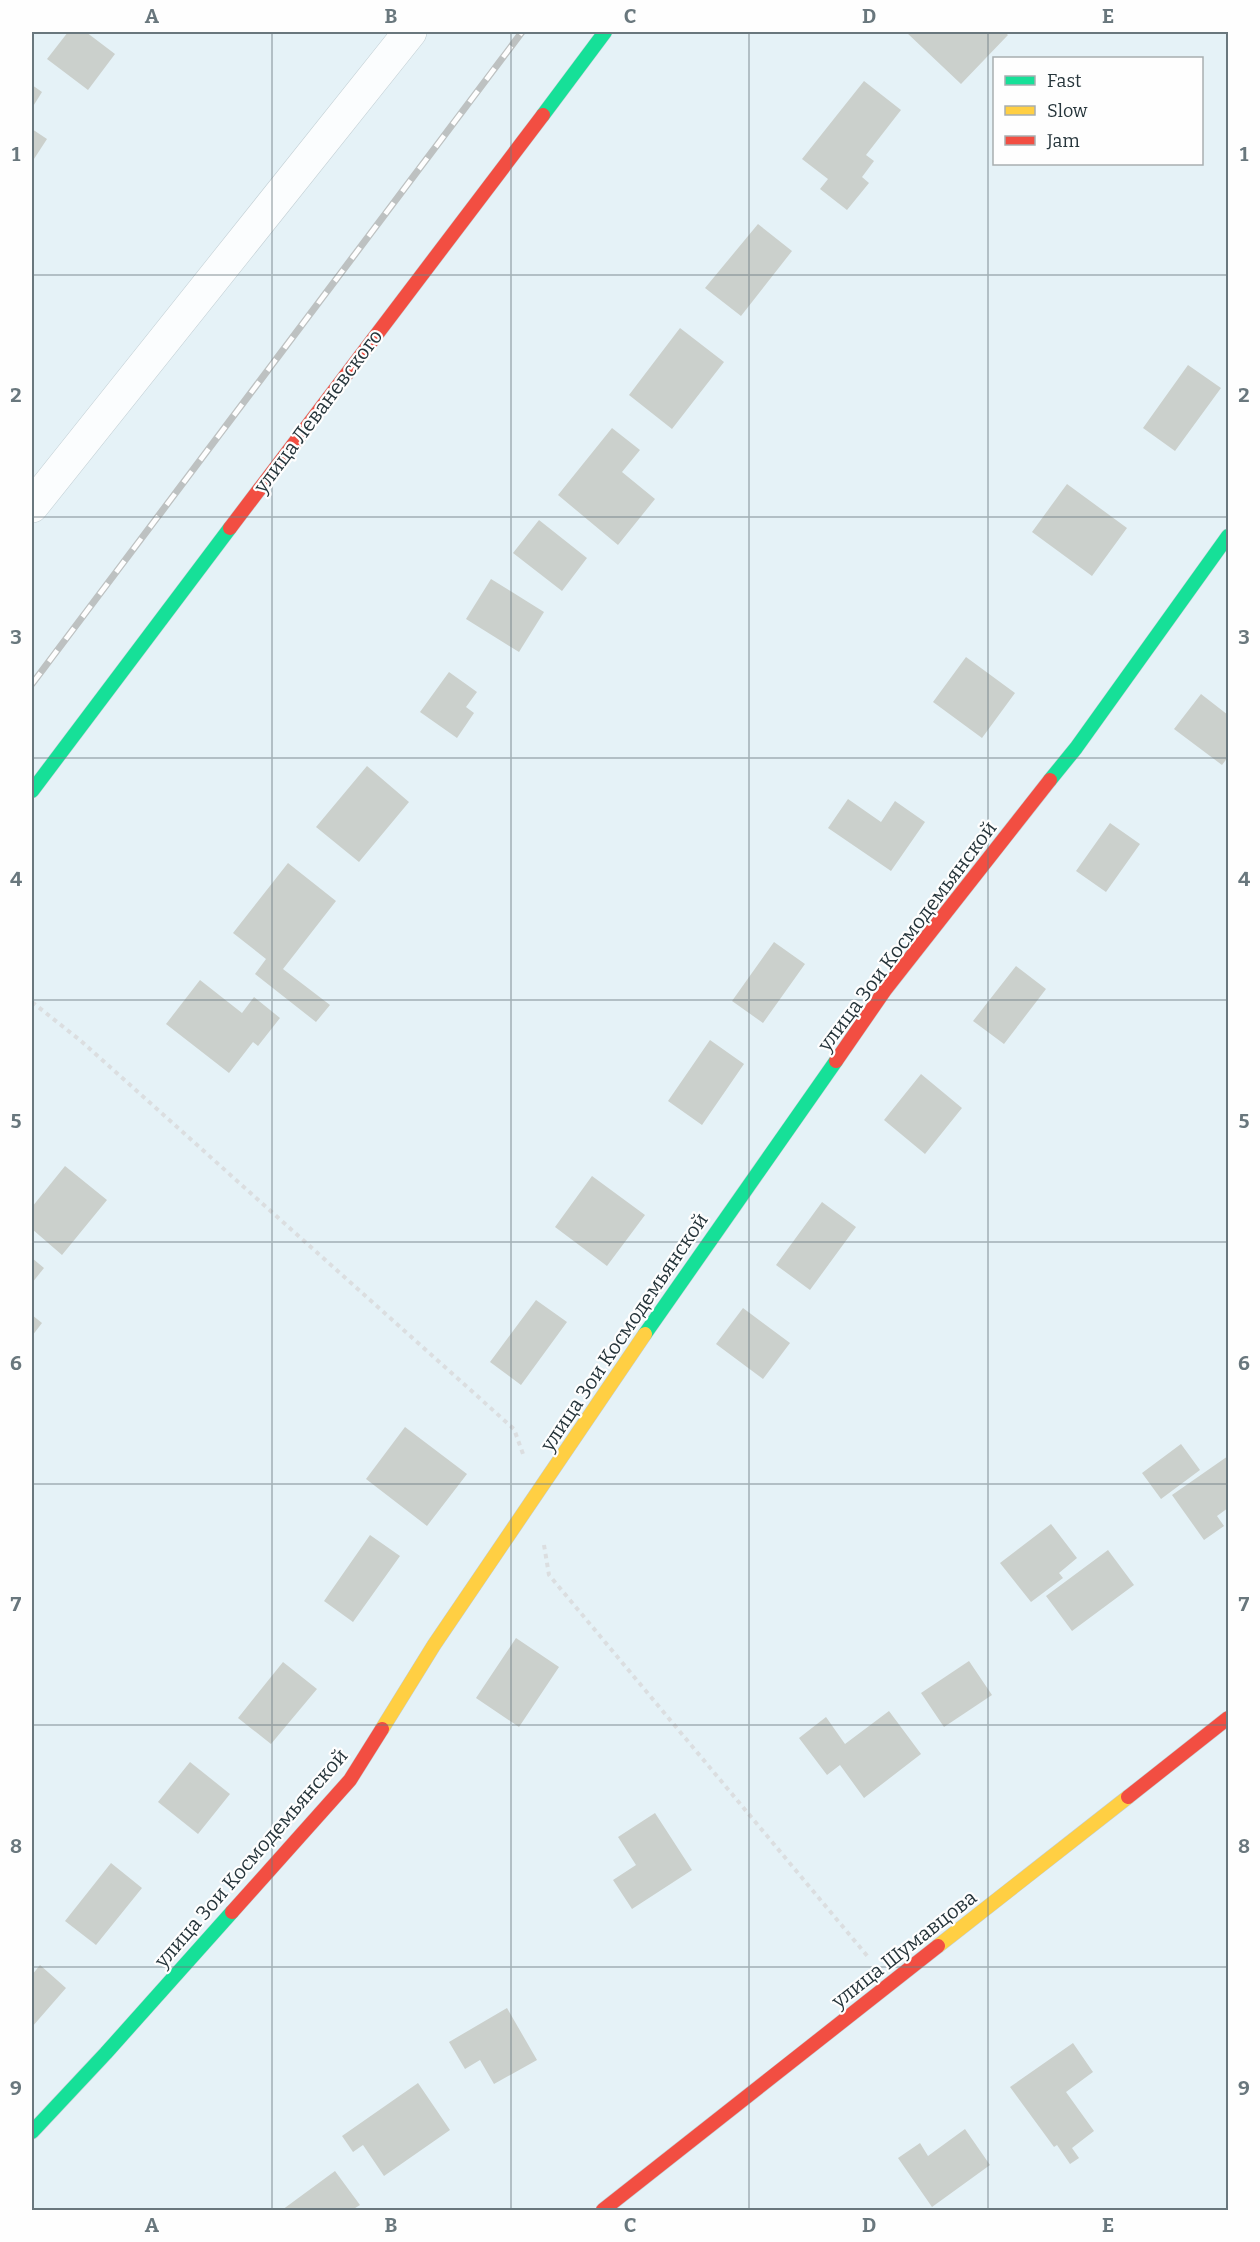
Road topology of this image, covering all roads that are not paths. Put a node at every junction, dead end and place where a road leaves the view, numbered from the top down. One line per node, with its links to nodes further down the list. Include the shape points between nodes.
1 (410, 32): 3 (street)
2 (605, 32): 5 (street, улица Леваневского)
3 (32, 507)
4 (1228, 536): 7 (street, улица Зои Космодемьянской, via 1076,748 885,990 434,1645 350,1780)
5 (32, 791)
6 (1228, 1718): 8 (street, улица Шумавцова)
7 (32, 2132)
8 (603, 2211)

